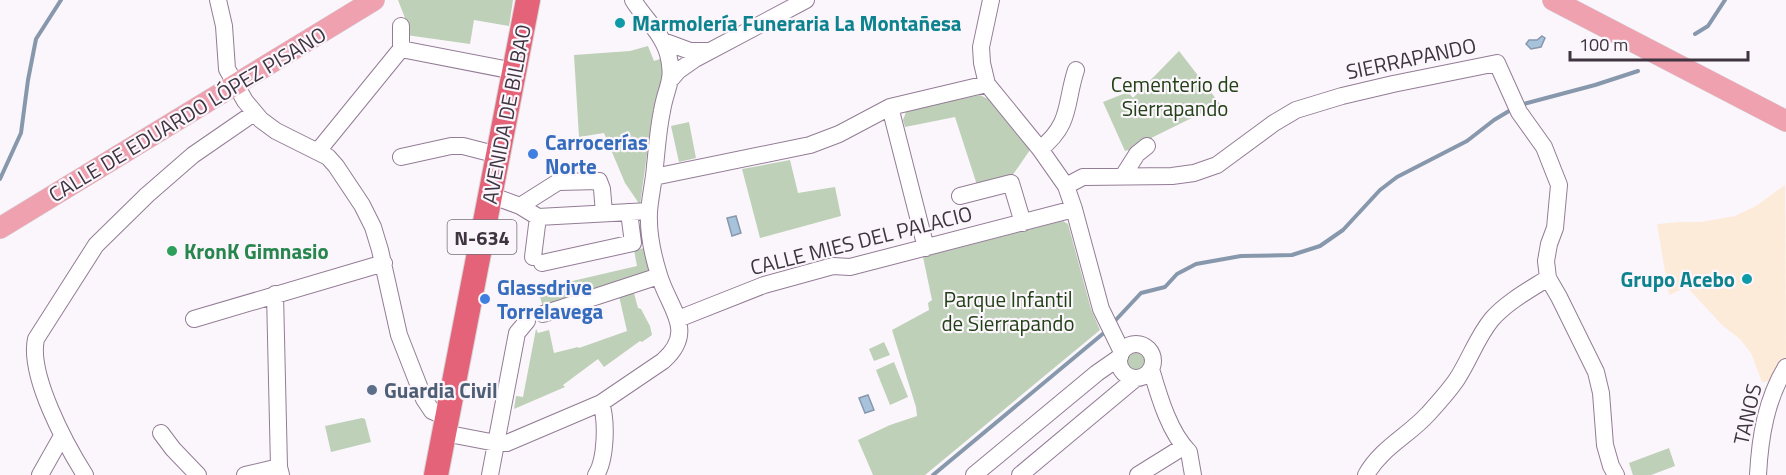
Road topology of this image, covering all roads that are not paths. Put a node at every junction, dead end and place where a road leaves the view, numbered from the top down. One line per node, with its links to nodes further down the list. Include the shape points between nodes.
1 (218, 0): 17 (street, via 227,69)
2 (374, 0): 17 (main road, CALLE DE EDUARDO LÓPEZ PISANO)
3 (528, 0): 14 (highway, AVENIDA DE BILBAO / N-634)
4 (633, 0): 10 (street)
5 (806, 0): 12 (street)
6 (991, 0): 16 (street, via 981,47)
7 (1553, 0): 21 (main road)
8 (1574, 0): 19 (main road)
9 (401, 26): 11 (street)
10 (663, 41): 12 (street, via 690,51); 15 (street)
11 (400, 49): 14 (street); 24 (street)
12 (712, 51): 15 (street)
13 (1076, 70): 23 (street, via 1071,98 1057,134)
14 (514, 71): 25 (highway, AVENIDA DE BILBAO / N-634)
15 (672, 78): 28 (street, via 661,113)
16 (987, 84): 18 (street); 23 (street)
17 (235, 85): 20 (street); 39 (main road, CALLE DE EDUARDO LÓPEZ PISANO)
18 (890, 107): 28 (street, via 810,146); 40 (street)
19 (1786, 110)
20 (254, 113): 24 (street, via 276,131); 55 (street, via 193,155 96,245 36,339 35,360)
21 (1786, 121)
22 (1147, 146): 27 (street)
23 (1040, 149): 29 (street)
24 (318, 151): 41 (street, via 336,166 362,205)
25 (498, 155): 26 (street, via 451,146); 30 (highway, AVENIDA DE BILBAO / N-634)
26 (401, 157)
27 (1123, 176): 29 (street, SIERRAPANDO, via 1083,177); 43 (street, SIERRAPANDO, via 1194,173 1217,165 1296,111 1342,96 1497,63 1517,106 1544,147 1559,185 1555,228 1546,261)
28 (654, 177): 34 (street)
29 (1066, 186): 33 (street)
30 (490, 195): 32 (street); 53 (highway, AVENIDA DE BILBAO / N-634)
31 (960, 196): 38 (street, CALLE MIES DEL PALACIO, via 1011,183)
32 (520, 206): 36 (street, via 558,182 599,181); 37 (street)
33 (1074, 208): 38 (street, CALLE MIES DEL PALACIO); 49 (street, via 1104,317)
34 (649, 211): 35 (street); 42 (street)
35 (629, 212): 36 (street); 37 (street, via 633,243 537,260)
36 (604, 213): 37 (street)
37 (538, 217)
38 (1023, 223): 40 (street, CALLE MIES DEL PALACIO)
39 (0, 228)
40 (926, 248): 47 (street, CALLE MIES DEL PALACIO, via 850,267 833,266 764,285)
41 (384, 264): 44 (street); 53 (street, via 399,335 423,399)
42 (659, 276): 45 (street); 47 (street)
43 (1548, 278): 70 (street, via 1493,318 1457,378 1427,415 1380,455); 71 (street, via 1596,372 1605,445)
44 (275, 294): 46 (street); 58 (street)
45 (543, 314)
46 (194, 319)
47 (678, 319): 52 (street, via 680,335 671,354)
48 (526, 321): 56 (street, via 517,333)
49 (1125, 351): 51 (street, via 1119,363 1123,372 1130,377); 51 (street, via 1143,345 1150,351 1153,359); 66 (street)
50 (1786, 367): 72 (street, TANOS, via 1775,384 1767,411)
51 (1144, 375): 57 (street, via 1159,392); 67 (street)
52 (601, 403): 56 (street, via 507,443); 65 (street, via 604,438 602,466)
53 (446, 426): 56 (street); 63 (highway, AVENIDA DE BILBAO / N-634)
54 (160, 433): 61 (street)
55 (62, 436): 59 (street); 60 (street)
56 (496, 443): 64 (street)
57 (1183, 447): 68 (street); 69 (street, via 1189,452)
58 (280, 471): 62 (street)
59 (40, 475)
60 (85, 475)
61 (198, 475)
62 (245, 475)
63 (436, 475)
64 (490, 475)
65 (596, 475)
66 (974, 475)
67 (1020, 475)
68 (1138, 475)
69 (1193, 475)
70 (1366, 475)
71 (1616, 475)
72 (1758, 475)

